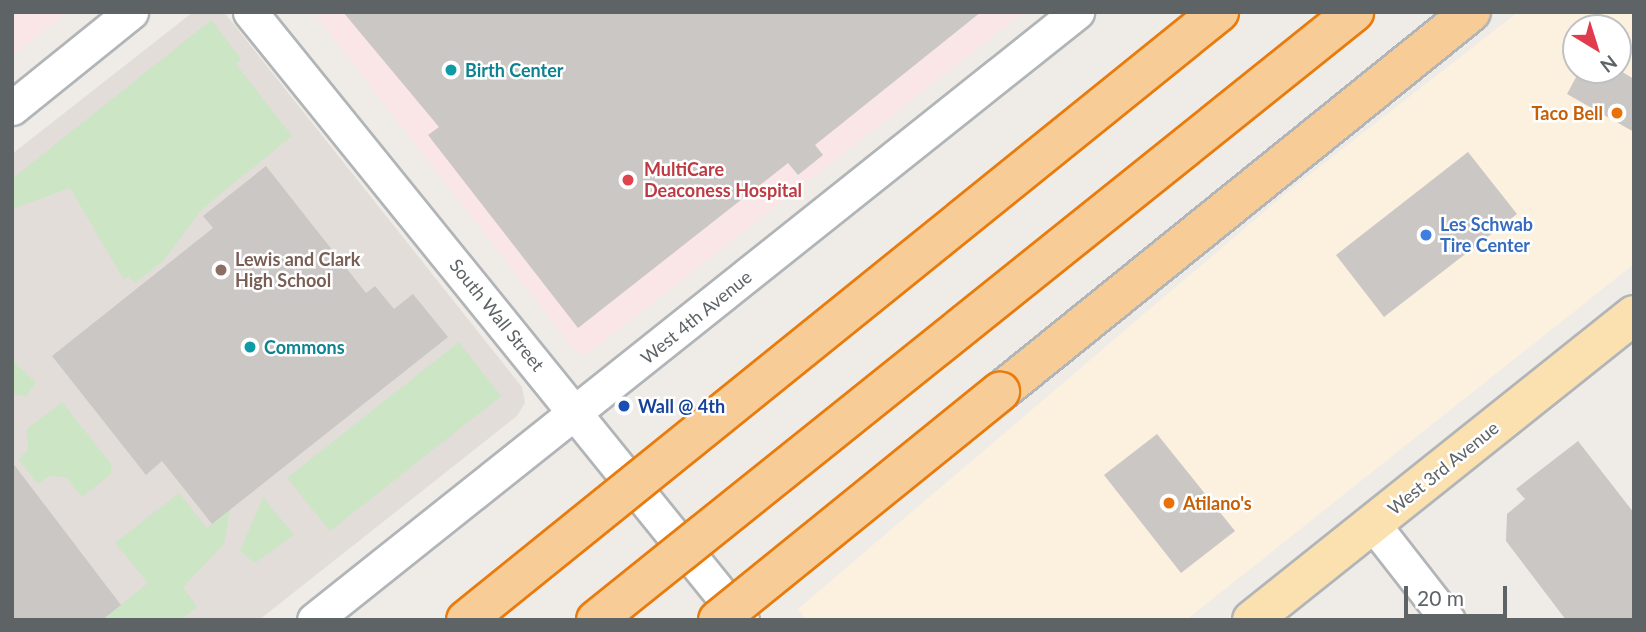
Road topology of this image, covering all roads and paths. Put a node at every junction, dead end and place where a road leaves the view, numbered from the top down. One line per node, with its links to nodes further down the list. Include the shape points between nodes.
1 (131, 12): 7 (street)
2 (250, 12): 9 (street, South Wall Street)
3 (1077, 12): 9 (street, West 4th Avenue)
4 (1219, 12): 12 (highway, bridge)
5 (1354, 12): 13 (highway, bridge)
6 (1471, 12): 14 (highway, bridge)
7 (12, 108)
8 (1634, 315): 10 (main road, West 3rd Avenue)
9 (576, 413): 11 (street, West 4th Avenue); 15 (street, South Wall Street)
10 (1373, 524): 16 (main road, West 3rd Avenue); 17 (street)
11 (314, 620)
12 (466, 620)
13 (596, 620)
14 (719, 620)
15 (741, 620)
16 (1252, 620)
17 (1448, 620)

